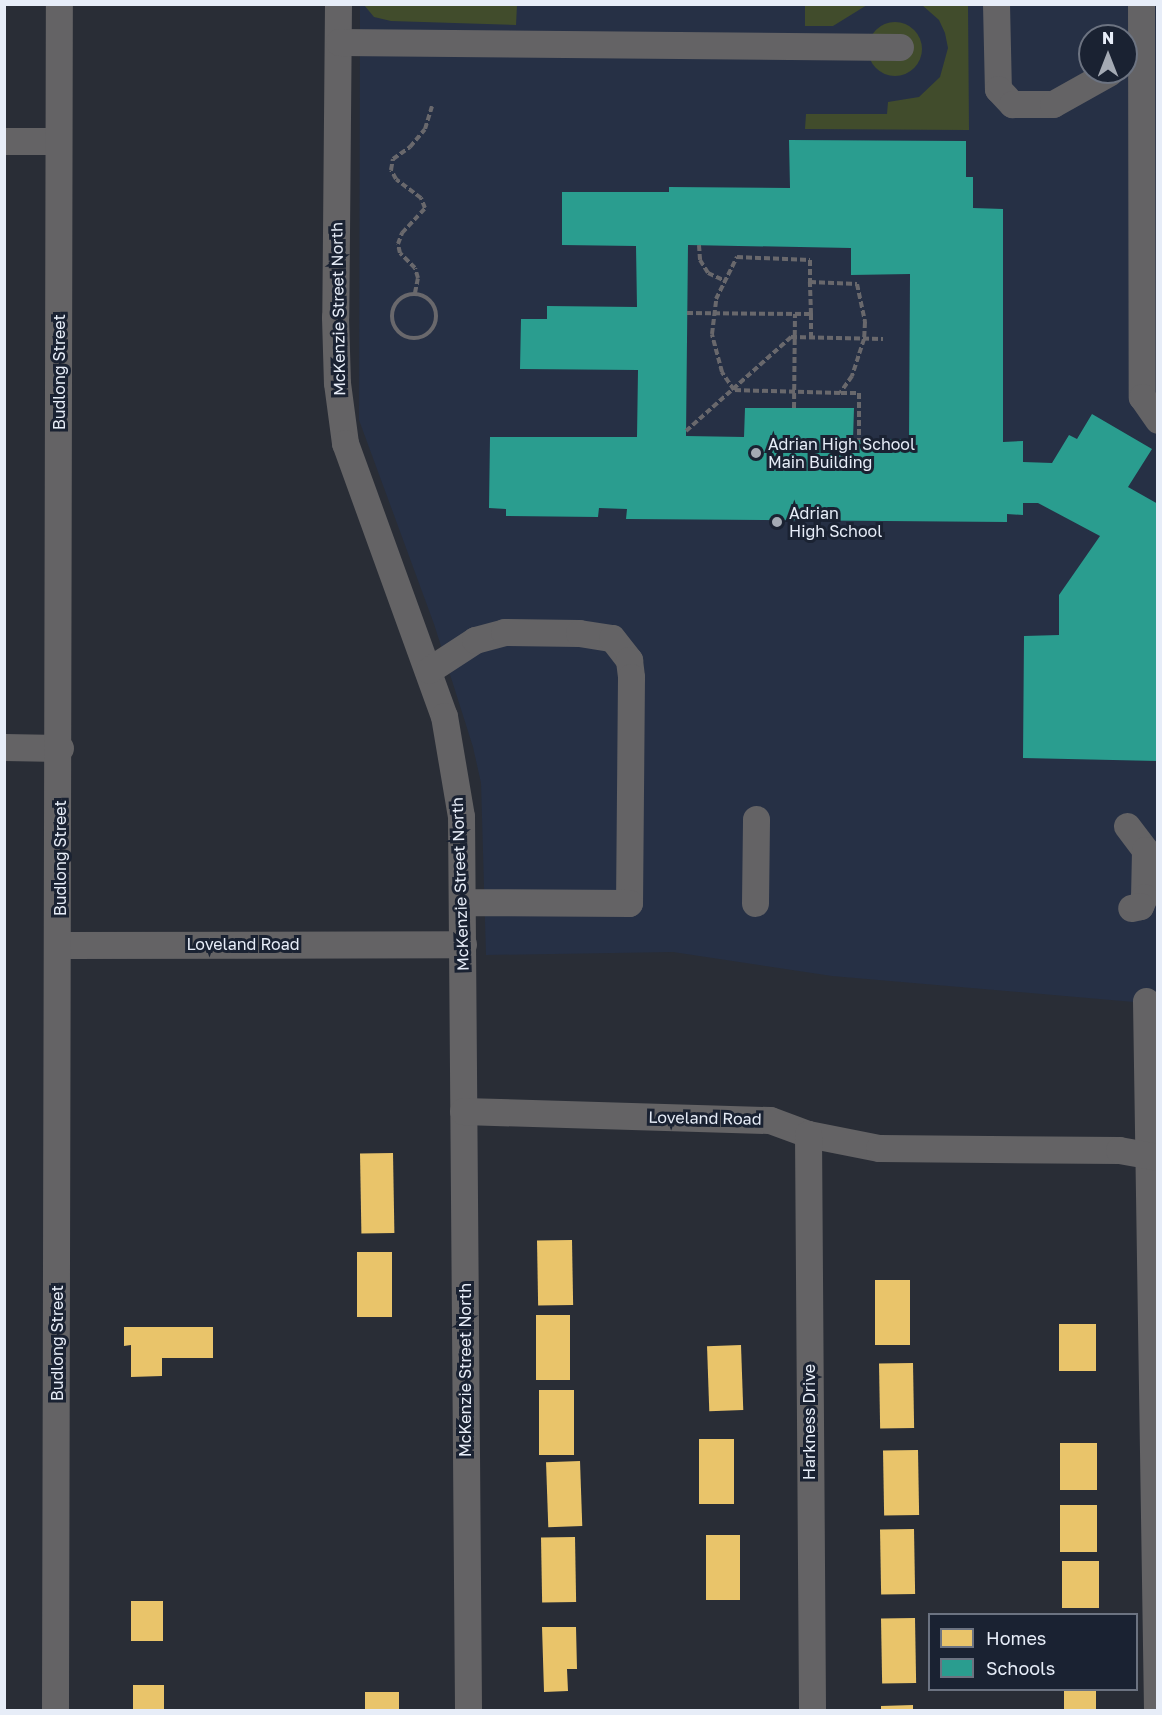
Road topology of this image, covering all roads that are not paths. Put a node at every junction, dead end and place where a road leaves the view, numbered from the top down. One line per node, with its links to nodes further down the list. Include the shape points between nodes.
1 (59, 4): 11 (street, Budlong Street)
2 (338, 4): 6 (street, McKenzie Street North)
3 (996, 4): 8 (street, via 998,89 1012,104 1053,104)
4 (1141, 4): 5 (street)
5 (1138, 30)
6 (339, 42): 7 (street); 14 (street, McKenzie Street North, via 335,317 337,383 345,443)
7 (900, 47)
8 (1089, 84)
9 (1136, 84): 12 (street)
10 (4, 141): 11 (street)
11 (58, 141): 16 (street, Budlong Street)
12 (1149, 192): 13 (street, via 1142,397)
13 (1158, 420)
14 (429, 670): 19 (street, McKenzie Street North, via 455,771 461,816); 19 (street, via 475,640 504,632 579,633 612,638 628,660 632,677 629,903)
15 (4, 747): 16 (street)
16 (60, 748): 23 (street, Budlong Street)
17 (756, 819): 20 (street)
18 (1127, 825): 21 (street, via 1145,850 1144,897 1140,906)
19 (462, 902): 22 (street, McKenzie Street North)
20 (755, 903)
21 (1131, 908)
22 (463, 944): 23 (street, Loveland Road); 25 (street, McKenzie Street North)
23 (59, 945): 28 (street, Budlong Street)
24 (1146, 1001): 27 (street)
25 (463, 1111): 26 (street, Loveland Road, via 770,1120); 29 (street, McKenzie Street North)
26 (808, 1134): 27 (street, Loveland Road, via 879,1148 1119,1150); 30 (street, Harkness Drive)
27 (1154, 1156): 31 (street)
28 (55, 1710)
29 (468, 1710)
30 (812, 1710)
31 (1157, 1710)

